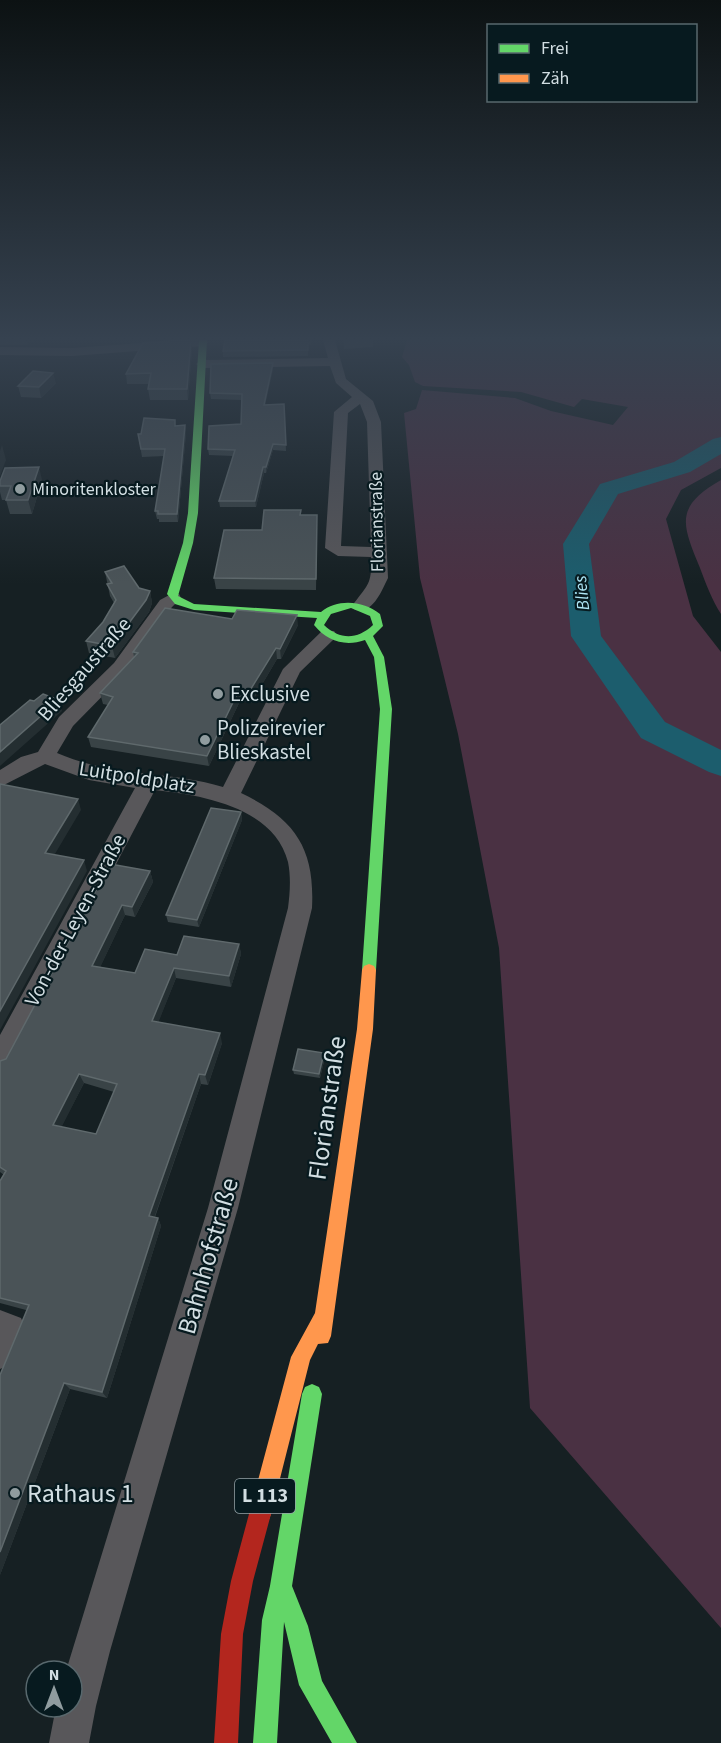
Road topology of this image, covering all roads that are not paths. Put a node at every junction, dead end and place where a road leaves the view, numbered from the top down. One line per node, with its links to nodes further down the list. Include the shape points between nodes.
1 (199, 421): 5 (main road, Bliesgaustraße, via 193,513)
2 (340, 421): 4 (street, via 333,548)
3 (374, 421): 4 (street, Florianstraße)
4 (380, 552): 6 (street, Florianstraße, via 380,578)
5 (174, 591): 7 (main road, via 214,607); 10 (street, Bliesgaustraße, via 120,667 65,722 50,742)
6 (361, 606): 7 (main road, via 334,607); 9 (main road, via 378,620 378,626)
7 (322, 615): 8 (main road, via 319,626)
8 (328, 635): 9 (main road, via 352,640); 13 (street, via 292,669)
9 (368, 636): 15 (main road, Florianstraße / L 113, via 379,657 386,709 365,1029)
10 (46, 756): 11 (street, via 28,762); 12 (street, Luitpoldplatz, via 89,773)
11 (0, 780)
12 (149, 781): 13 (street, Luitpoldplatz); 14 (street, Von-der-Leyen-Straße)
13 (230, 795): 21 (street, Bahnhofstraße, via 263,813 291,843 302,870 300,908 223,1208 91,1652)
14 (0, 1059)
15 (324, 1315): 17 (main road, Florianstraße / L 113); 22 (main road, L 113, via 301,1357 242,1581 232,1634)
16 (0, 1326): 18 (street, via 10,1329)
17 (319, 1351)
18 (0, 1353)
19 (315, 1374): 20 (main road, L 113)
20 (281, 1586): 23 (main road, L 113, via 273,1620); 24 (main road, via 297,1626 307,1672)
21 (69, 1743)
22 (226, 1743)
23 (265, 1743)
24 (345, 1743)

